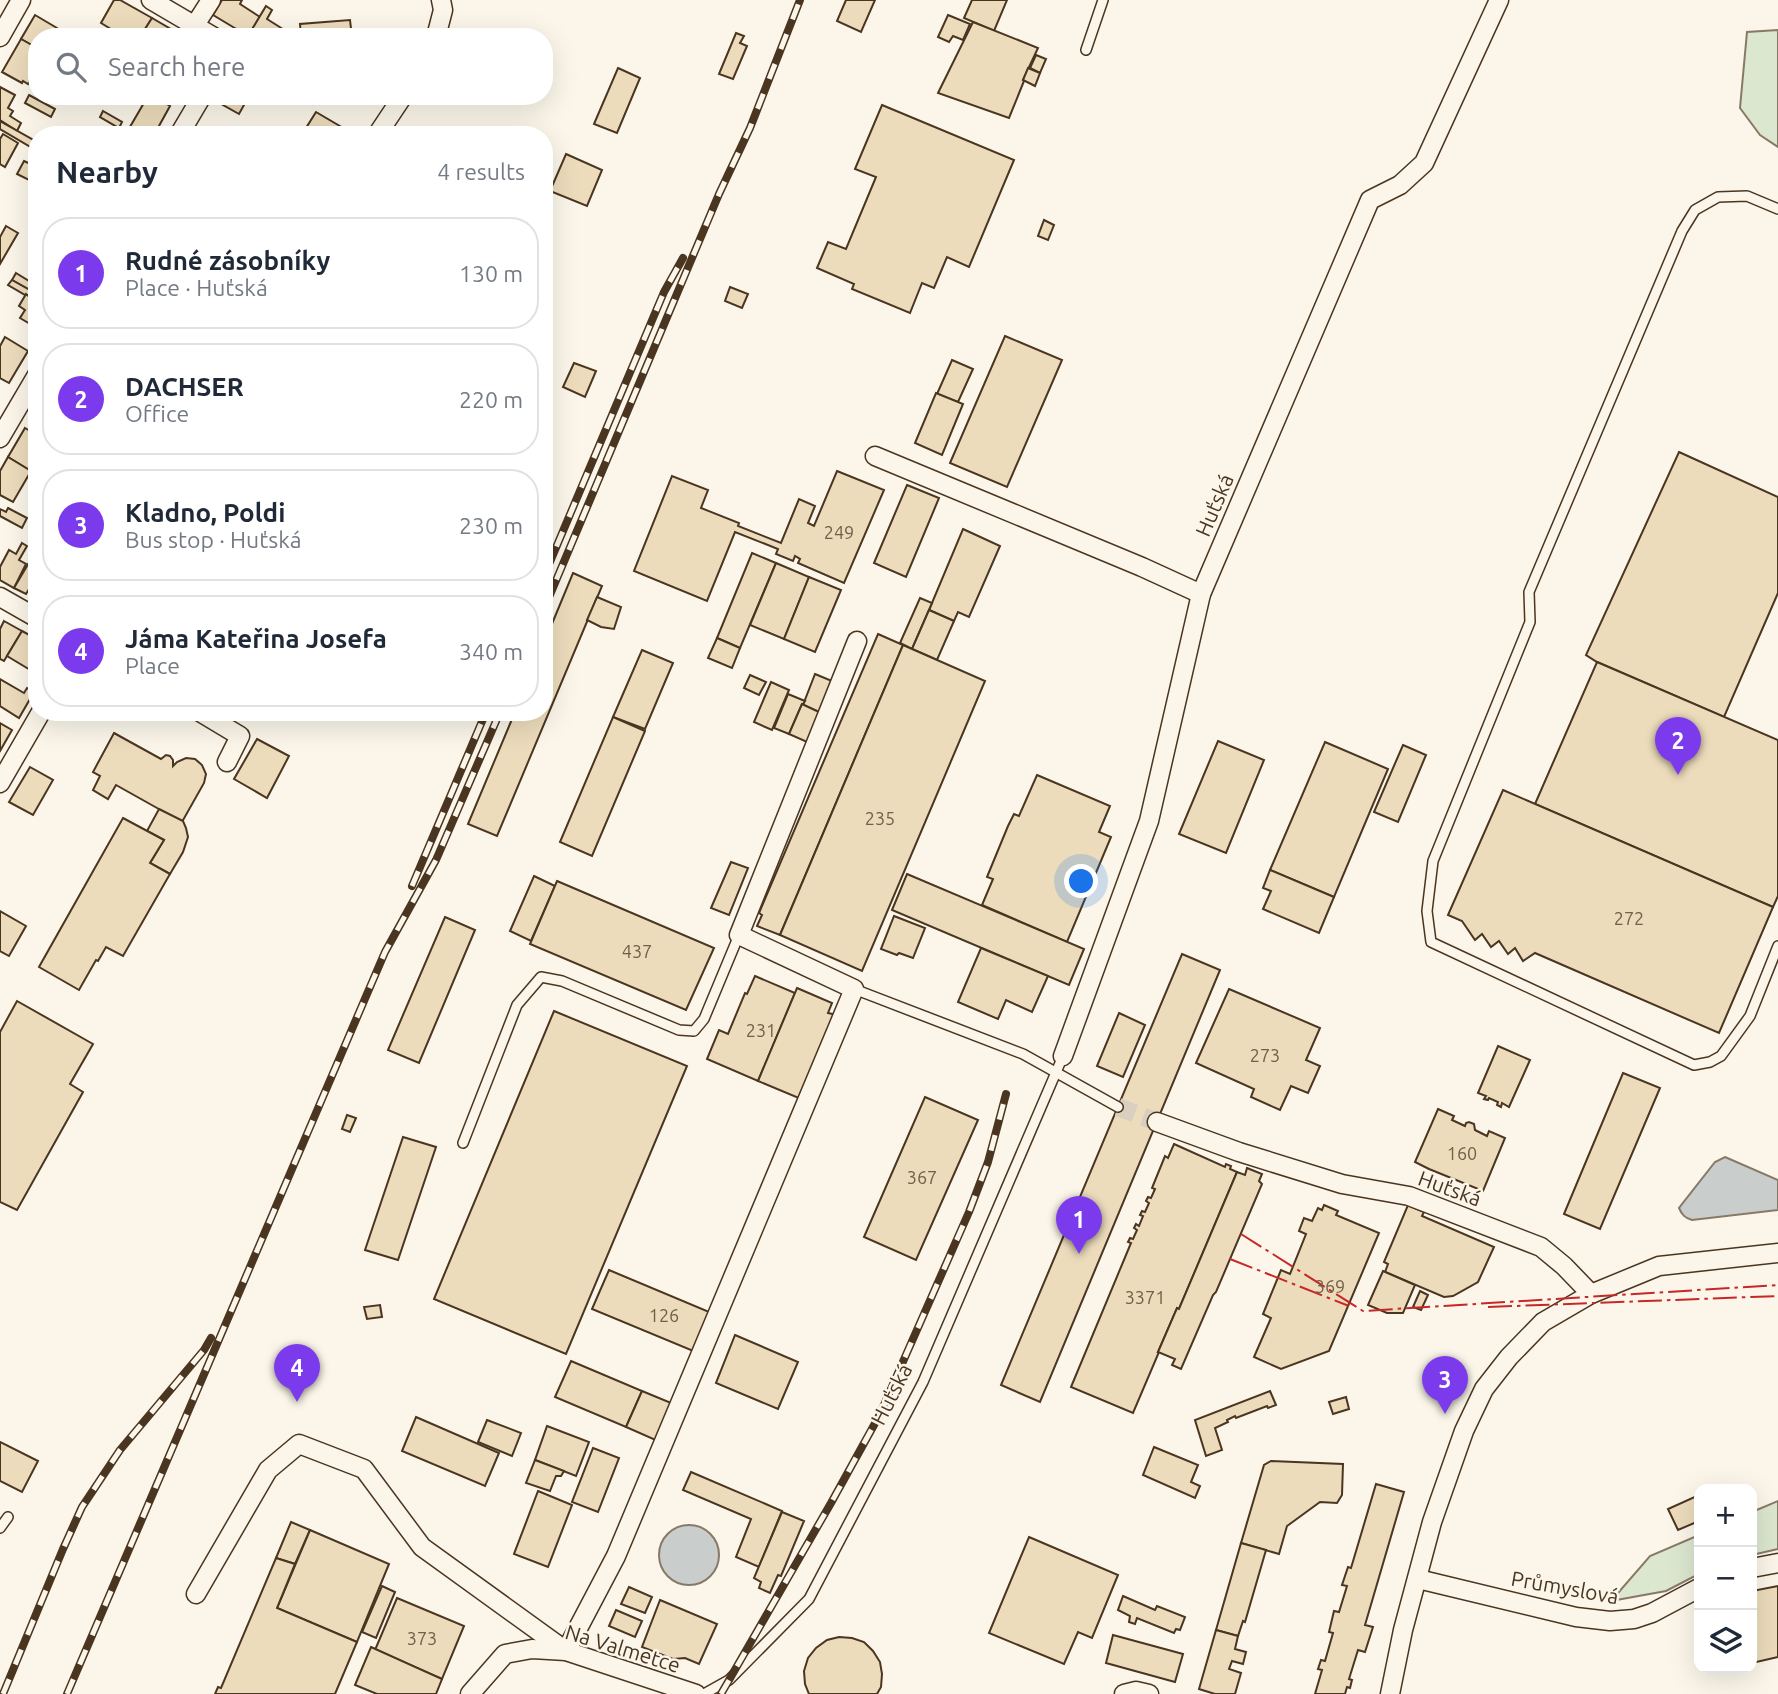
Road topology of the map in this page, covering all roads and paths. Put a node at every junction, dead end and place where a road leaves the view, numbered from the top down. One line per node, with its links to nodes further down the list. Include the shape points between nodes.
1 (21, 0): 10 (street)
2 (151, 0): 7 (street)
3 (211, 0): 7 (street)
4 (441, 0): 9 (street)
5 (1103, 0): 11 (lane)
6 (1499, 0): 20 (street, Huťská, via 1424,163 1401,185 1370,200)
7 (195, 25): 8 (street)
8 (200, 28)
9 (438, 28)
10 (0, 37)
11 (1086, 50)
12 (197, 105): 14 (street)
13 (397, 105): 15 (street)
14 (184, 126)
15 (383, 126)
16 (1778, 209): 29 (lane, via 1747,197 1718,197 1695,210 1682,231 1529,592 1530,622 1433,861 1427,911 1431,942 1694,1065 1721,1056 1750,1016)
17 (28, 390): 18 (street)
18 (0, 438)
19 (876, 456): 20 (street)
20 (1200, 594): 31 (street, Huťská, via 1149,821)
21 (0, 597): 22 (street)
22 (28, 613)
23 (858, 642): 28 (street)
24 (36, 721): 27 (street)
25 (215, 721): 26 (street, via 240,736)
26 (227, 762)
27 (0, 783)
28 (739, 935): 30 (street); 35 (lane, via 704,1018 694,1031 679,1030 562,981 541,977 517,1005)
29 (1778, 946)
30 (854, 989): 32 (lane, via 1023,1054); 45 (street, via 617,1556)
31 (1063, 1056): 32 (lane, Huťská)
32 (1056, 1073): 33 (lane); 48 (lane, Huťská, via 923,1382 809,1599 729,1680)
33 (1118, 1107)
34 (1157, 1122): 37 (street, Huťská, via 1342,1184 1409,1196 1541,1247)
35 (463, 1143)
36 (1778, 1253): 37 (street, via 1660,1266)
37 (1591, 1294): 42 (street, via 1543,1322 1484,1389 1432,1522)
38 (8, 1517): 39 (lane)
39 (0, 1528)
40 (1778, 1563): 41 (street)
41 (1757, 1567)
42 (1418, 1579): 43 (street, Průmyslová, via 1610,1621 1643,1617); 51 (street)
43 (1694, 1591)
44 (196, 1594): 45 (street, via 268,1470 299,1444 364,1469 422,1547)
45 (566, 1651): 46 (street, Na Valmetce, via 532,1649 505,1654); 47 (street, Na Valmetce)
46 (470, 1694)
47 (696, 1694)
48 (704, 1694)
49 (1124, 1694): 50 (street)
50 (1149, 1694)
51 (1390, 1694)

